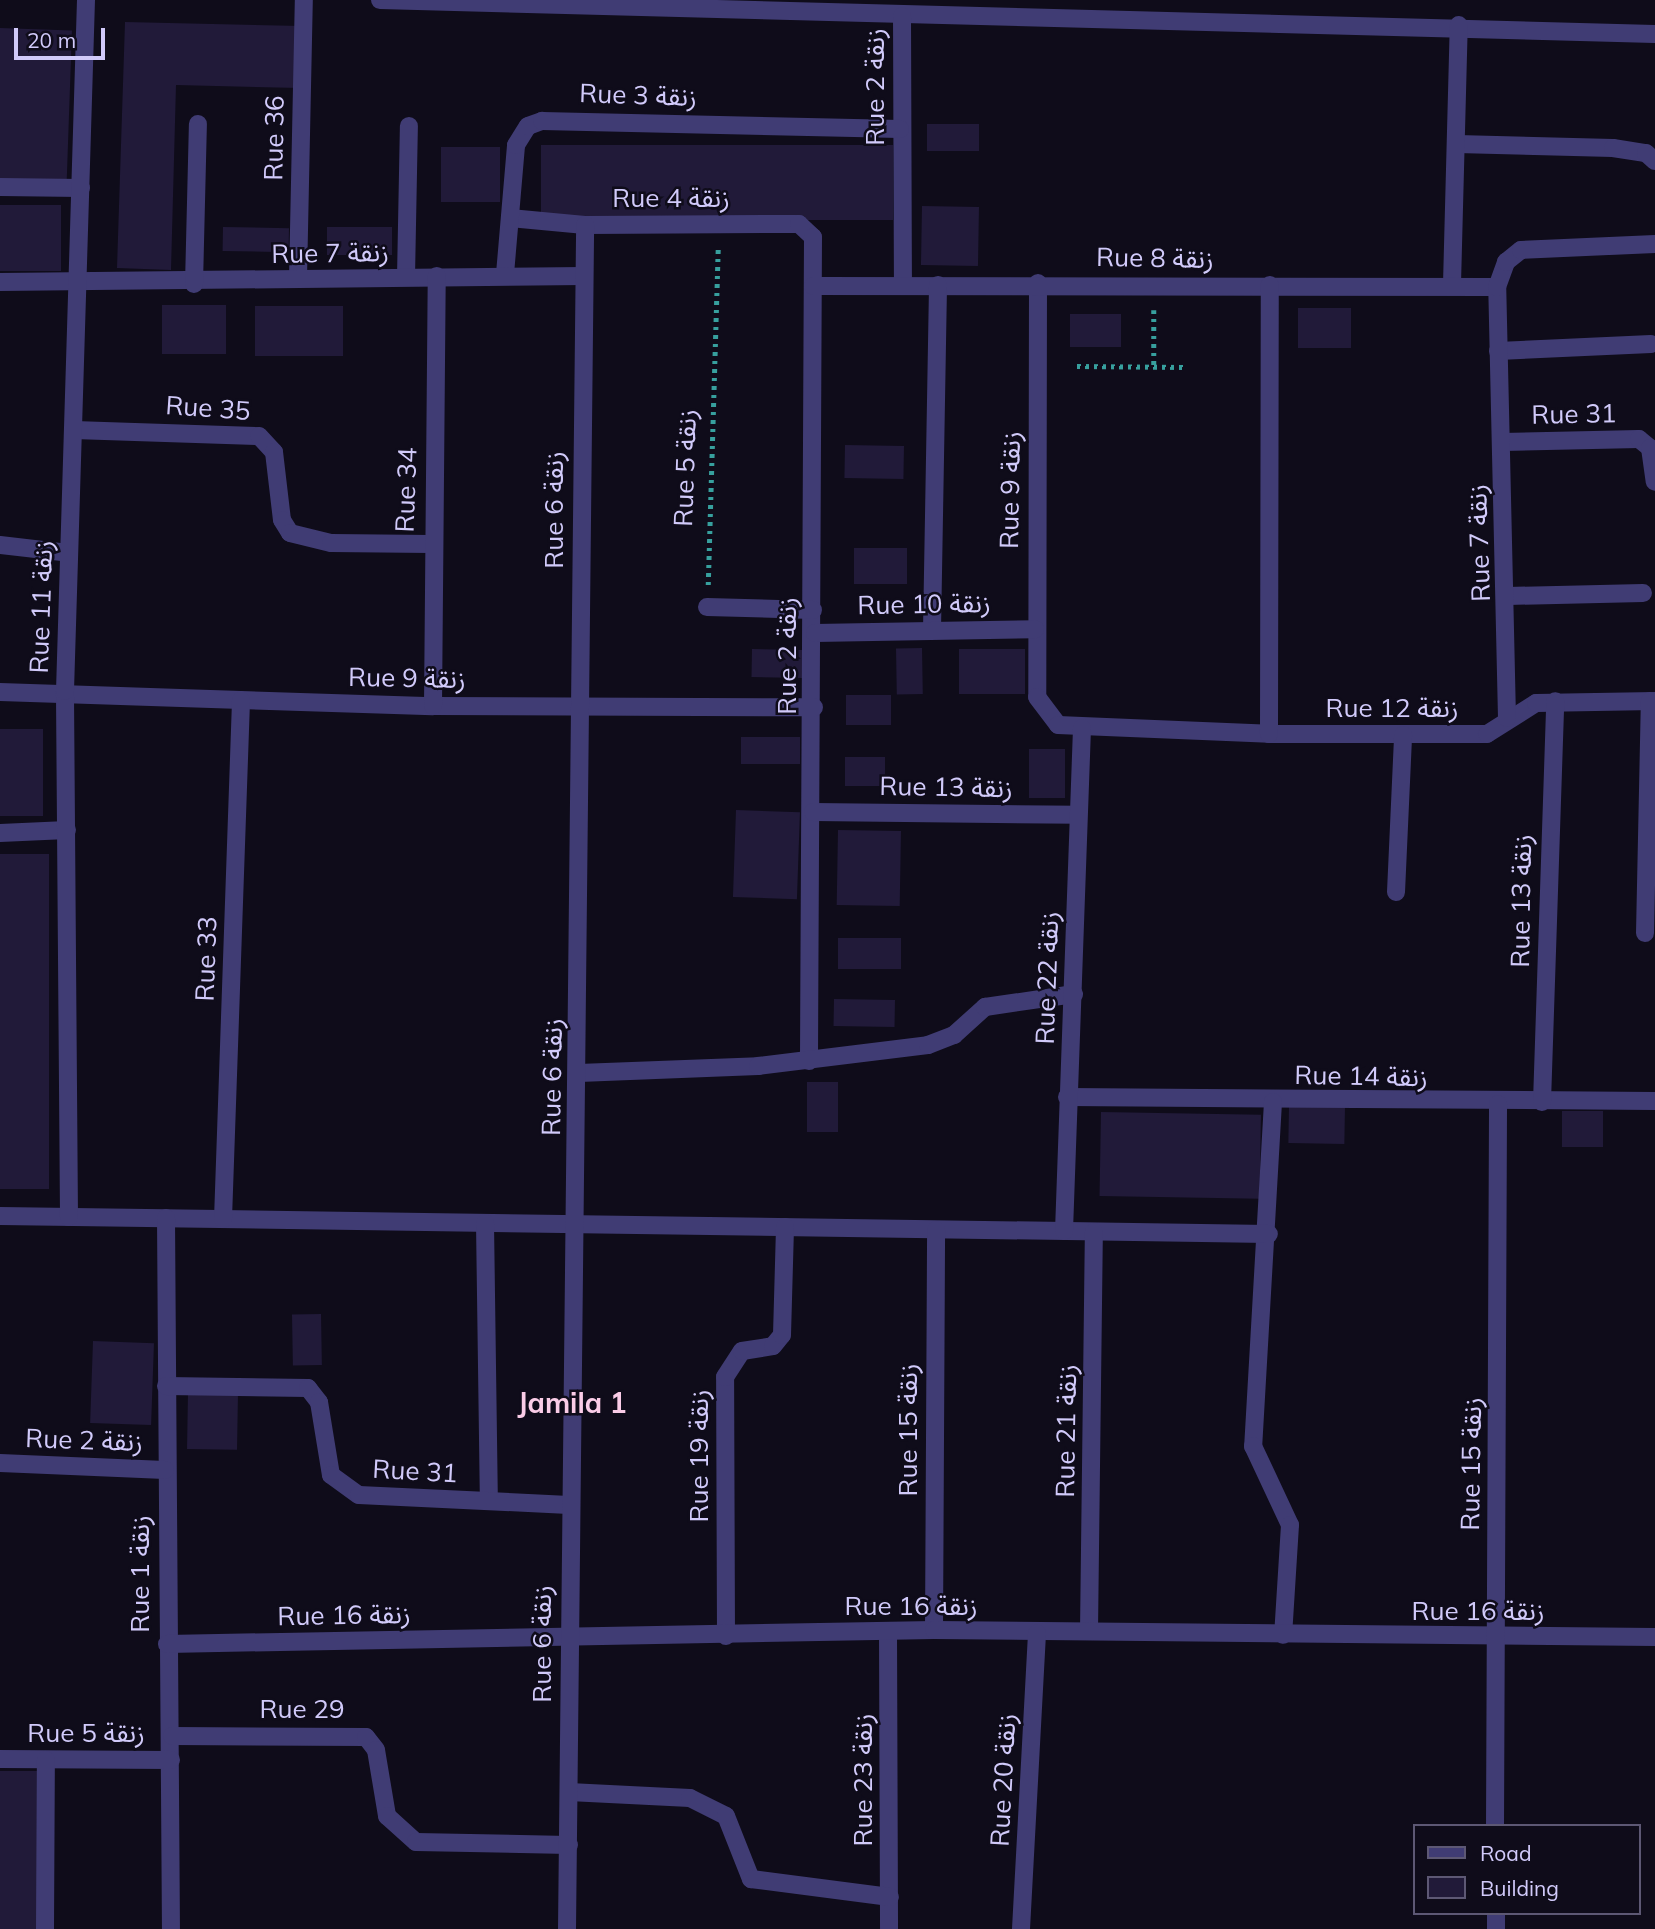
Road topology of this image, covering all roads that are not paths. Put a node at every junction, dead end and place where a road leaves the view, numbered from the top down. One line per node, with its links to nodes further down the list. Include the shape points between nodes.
1 (86, 0): 13 (street, Rue 11 زنقة)
2 (304, 0): 22 (street, Rue 36)
3 (380, 0): 4 (street)
4 (902, 16): 5 (street); 9 (street, Rue 2 زنقة)
5 (1459, 25): 6 (street); 10 (street)
6 (1655, 34)
7 (198, 124): 26 (street)
8 (409, 126): 21 (street)
9 (900, 129): 14 (street, Rue 3 زنقة, via 542,121 528,126 516,145); 28 (street, Rue 2 زنقة)
10 (1457, 145): 11 (street, via 1613,148 1646,153); 27 (street)
11 (1655, 161)
12 (0, 187): 13 (street)
13 (80, 188): 23 (street, Rue 11 زنقة)
14 (510, 218): 15 (street, Rue 4 زنقة); 18 (street, Rue 3 زنقة)
15 (585, 225): 17 (street, Rue 4 زنقة, via 799,224 812,232); 20 (street, Rue 6 زنقة)
16 (1655, 244): 32 (street, Rue 7 زنقة, via 1546,246 1514,254)
17 (814, 250): 31 (street, Rue 2 زنقة)
18 (505, 274): 19 (street, Rue 7 زنقة); 20 (street, Rue 7 زنقة)
19 (437, 276): 21 (street, Rue 7 زنقة); 38 (street, Rue 34)
20 (584, 276): 55 (street, Rue 6 زنقة)
21 (406, 277): 22 (street, Rue 7 زنقة)
22 (298, 278): 26 (street, Rue 7 زنقة)
23 (77, 280): 24 (street, Rue 7 زنقة); 26 (street, Rue 7 زنقة); 35 (street, Rue 11 زنقة)
24 (0, 282)
25 (1038, 283): 29 (street, Rue 8 زنقة); 30 (street, Rue 8 زنقة); 45 (street, Rue 9 زنقة)
26 (194, 284)
27 (1452, 284): 30 (street, Rue 8 زنقة); 32 (street, Rue 8 زنقة)
28 (903, 285): 29 (street, Rue 8 زنقة); 31 (street, Rue 8 زنقة)
29 (938, 285): 46 (street)
30 (1270, 285): 58 (street)
31 (813, 286): 44 (street, Rue 2 زنقة)
32 (1497, 288): 34 (street, Rue 7 زنقة)
33 (1651, 344): 34 (street)
34 (1498, 351): 36 (street, Rue 7 زنقة)
35 (74, 430): 38 (street, Rue 35, via 259,436 274,452 282,520 290,533 331,543); 40 (street, Rue 11 زنقة)
36 (1502, 442): 37 (street, Rue 31, via 1639,439 1650,447); 42 (street, Rue 7 زنقة)
37 (1655, 482)
38 (431, 544): 53 (street, Rue 34)
39 (0, 545): 40 (street)
40 (69, 553): 48 (street, Rue 11 زنقة)
41 (1643, 593): 42 (street)
42 (1508, 596): 56 (street, Rue 7 زنقة)
43 (707, 607): 44 (street)
44 (813, 610): 47 (street, Rue 2 زنقة)
45 (1035, 629): 46 (street, Rue 10 زنقة); 57 (street, Rue 9 زنقة, via 1037,697 1058,725)
46 (932, 630): 47 (street, Rue 10 زنقة)
47 (815, 633): 54 (street, Rue 2 زنقة)
48 (65, 691): 49 (street, Rue 9 زنقة); 50 (street, Rue 9 زنقة); 62 (street, Rue 11 زنقة)
49 (0, 692)
50 (241, 700): 53 (street, Rue 9 زنقة); 77 (street, Rue 33)
51 (1555, 701): 52 (street); 56 (street); 72 (street, Rue 13 زنقة)
52 (1653, 701): 65 (street)
53 (433, 706): 55 (street, Rue 9 زنقة)
54 (814, 706): 55 (street, Rue 9 زنقة); 60 (street, Rue 2 زنقة)
55 (579, 707): 68 (street, Rue 6 زنقة)
56 (1507, 718): 59 (street, Rue 12 زنقة, via 1487,734)
57 (1082, 728): 58 (street); 61 (street, Rue 22 زنقة)
58 (1269, 734): 59 (street, Rue 12 زنقة)
59 (1403, 735): 64 (street)
60 (813, 812): 61 (street, Rue 13 زنقة); 67 (street, Rue 2 زنقة)
61 (1078, 815): 66 (street, Rue 22 زنقة)
62 (67, 830): 63 (street); 75 (street, Rue 11 زنقة)
63 (0, 833)
64 (1396, 892)
65 (1645, 933)
66 (1074, 993): 67 (street, via 985,1007 954,1035 928,1045); 69 (street, Rue 22 زنقة)
67 (809, 1062): 68 (street)
68 (579, 1073): 79 (street, Rue 6 زنقة)
69 (1067, 1097): 71 (street, Rue 14 زنقة); 82 (street, Rue 22 زنقة)
70 (1655, 1101): 72 (street, Rue 14 زنقة)
71 (1273, 1102): 73 (street, Rue 14 زنقة); 84 (street)
72 (1542, 1102): 73 (street, Rue 14 زنقة)
73 (1498, 1104): 97 (street, Rue 15 زنقة)
74 (0, 1216): 75 (street)
75 (69, 1217): 76 (street)
76 (166, 1218): 77 (street); 85 (street, Rue 1 زنقة)
77 (223, 1219): 78 (street)
78 (485, 1223): 79 (street); 88 (street)
79 (574, 1224): 80 (street); 89 (street, Rue 6 زنقة)
80 (785, 1227): 81 (street); 95 (street, Rue 19 زنقة, via 782,1335 773,1346 742,1351 725,1377)
81 (936, 1230): 82 (street); 90 (street, Rue 15 زنقة)
82 (1064, 1231): 83 (street)
83 (1094, 1232): 84 (street); 92 (street, Rue 21 زنقة)
84 (1269, 1234): 94 (street, via 1253,1446 1290,1525)
85 (166, 1385): 87 (street, Rue 1 زنقة); 88 (street, Rue 31, via 308,1388 318,1402 331,1475 340,1487 359,1495)
86 (0, 1463): 87 (street, Rue 2 زنقة)
87 (165, 1470): 99 (street, Rue 1 زنقة)
88 (489, 1501): 89 (street, Rue 31)
89 (569, 1505): 98 (street, Rue 6 زنقة)
90 (934, 1630): 91 (street, Rue 16 زنقة); 93 (street, Rue 16 زنقة)
91 (888, 1631): 95 (street, Rue 16 زنقة); 107 (street, Rue 23 زنقة)
92 (1089, 1631): 93 (street, Rue 16 زنقة); 94 (street, Rue 16 زنقة)
93 (1037, 1633): 112 (street, Rue 20 زنقة)
94 (1283, 1635): 97 (street, Rue 16 زنقة)
95 (726, 1636): 98 (street, Rue 16 زنقة)
96 (1655, 1637): 97 (street, Rue 16 زنقة)
97 (1492, 1638): 105 (street, Rue 15 زنقة)
98 (567, 1639): 99 (street, Rue 16 زنقة); 104 (street, Rue 6 زنقة)
99 (167, 1644): 100 (street, Rue 1 زنقة)
100 (172, 1737): 103 (street, Rue 1 زنقة); 106 (street, Rue 29, via 366,1737 376,1749 387,1816 416,1842)
101 (0, 1759): 102 (street, Rue 5 زنقة)
102 (46, 1759): 103 (street, Rue 5 زنقة); 108 (street)
103 (171, 1760): 109 (street, Rue 1 زنقة)
104 (569, 1793): 106 (street, Rue 6 زنقة); 107 (street, via 691,1798 726,1816 751,1879)
105 (1495, 1824)
106 (569, 1845): 110 (street, Rue 6 زنقة)
107 (890, 1898): 111 (street, Rue 23 زنقة)
108 (45, 1929)
109 (171, 1929)
110 (567, 1929)
111 (890, 1929)
112 (1021, 1929)

